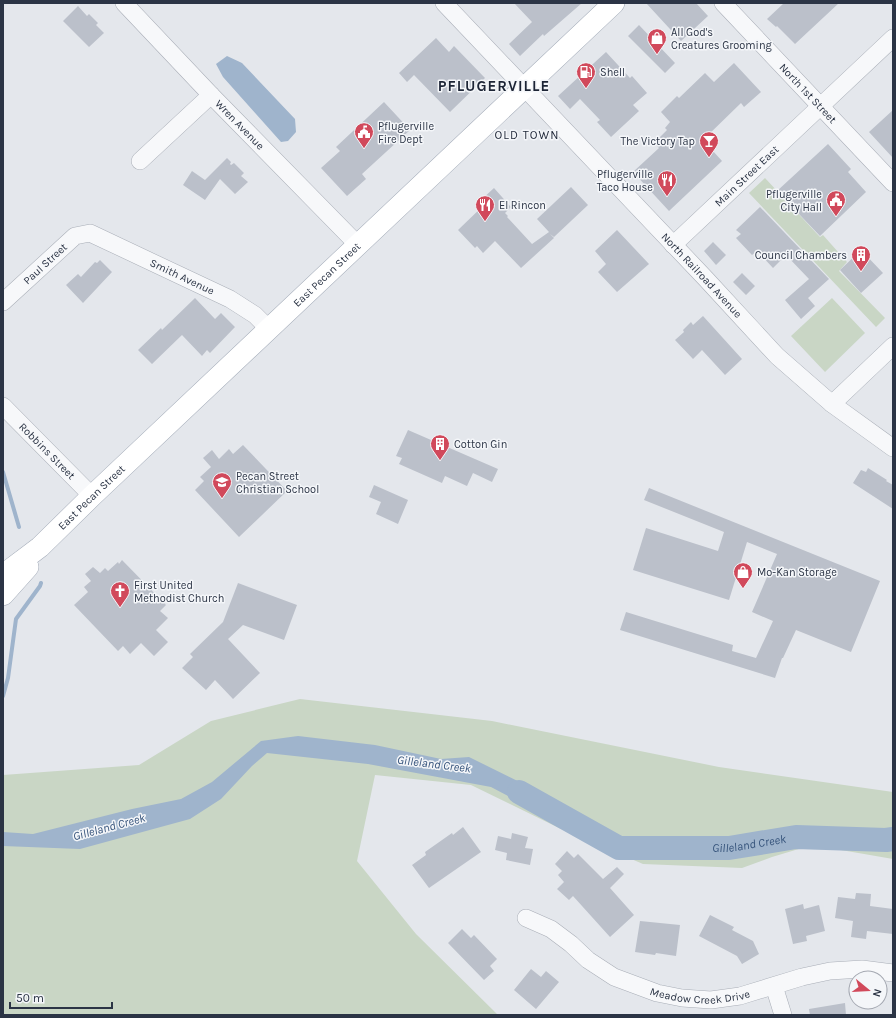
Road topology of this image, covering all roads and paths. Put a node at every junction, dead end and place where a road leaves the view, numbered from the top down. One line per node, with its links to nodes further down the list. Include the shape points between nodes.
1 (124, 3): 7 (street, Wren Avenue)
2 (444, 3): 6 (street, North Railroad Avenue)
3 (614, 3): 6 (main road, East Pecan Street)
4 (722, 3): 8 (street, North 1st Street)
5 (893, 38): 8 (street, Main Street East)
6 (525, 88): 12 (main road, East Pecan Street); 13 (street, North Railroad Avenue)
7 (211, 95): 9 (street); 12 (street, Wren Avenue)
8 (820, 107): 10 (street, North 1st Street); 13 (street, Main Street East)
9 (140, 161)
10 (893, 183)
11 (90, 233): 14 (street, Paul Street, via 75,236); 15 (street, Smith Avenue, via 230,299 255,315)
12 (358, 245): 15 (main road, East Pecan Street)
13 (673, 245): 17 (street, North Railroad Avenue, via 777,356)
14 (3, 302)
15 (269, 329): 20 (main road, East Pecan Street)
16 (893, 346): 17 (street)
17 (832, 404): 19 (street, North Railroad Avenue)
18 (3, 406): 20 (street, Robbins Street)
19 (893, 448)
20 (92, 496): 21 (main road, East Pecan Street)
21 (40, 547): 22 (main road, East Pecan Street); 23 (main road, East Pecan Street, via 26,570)
22 (3, 575)
23 (3, 595)
24 (526, 918): 26 (street, Meadow Creek Drive, via 551,929 588,960 614,977 657,993 711,1000 740,996)
25 (893, 973): 26 (street, Meadow Creek Drive, via 862,969 830,971)
26 (774, 986): 27 (street)
27 (783, 1015)

